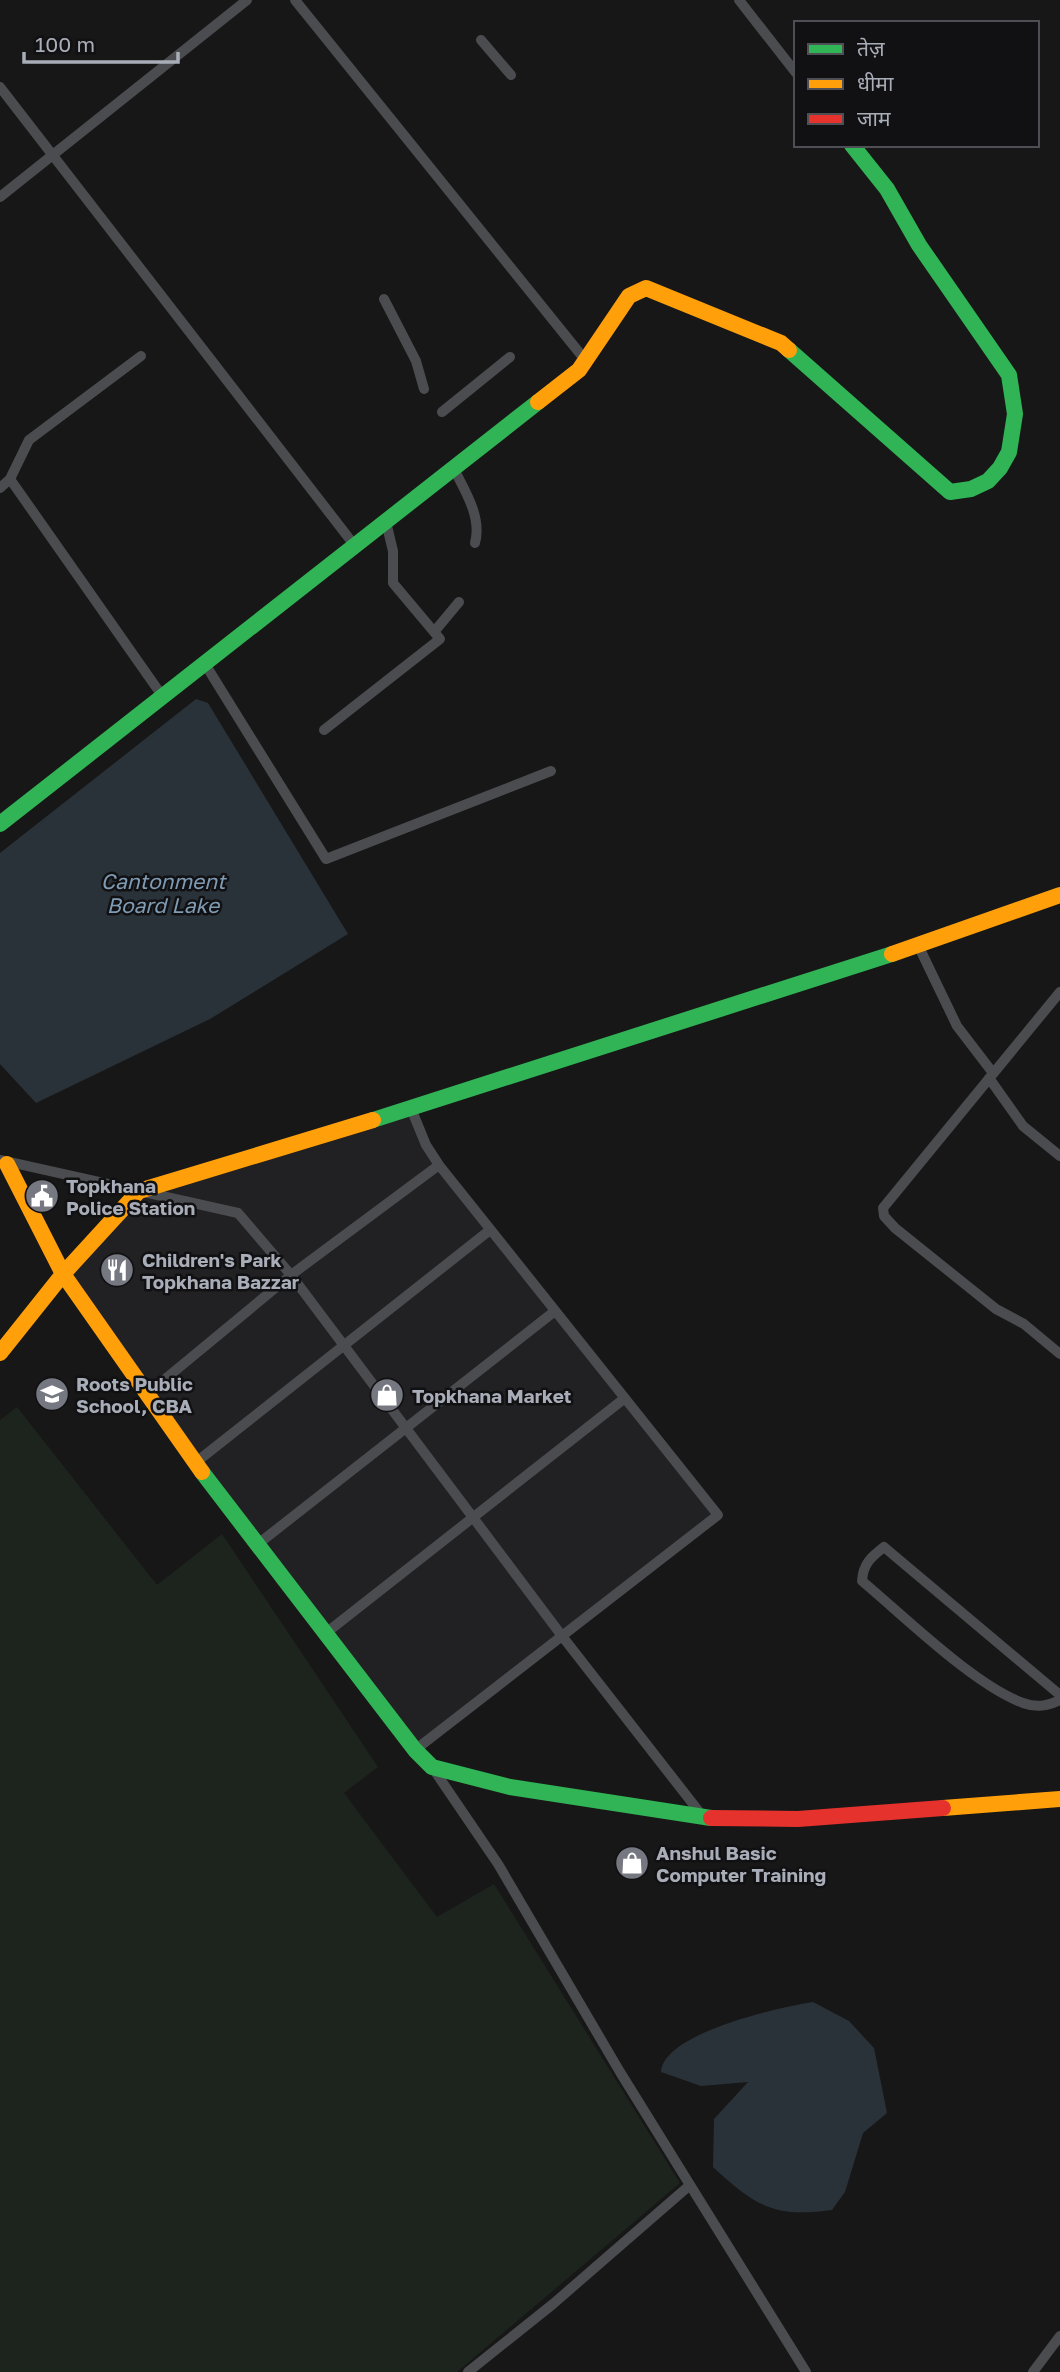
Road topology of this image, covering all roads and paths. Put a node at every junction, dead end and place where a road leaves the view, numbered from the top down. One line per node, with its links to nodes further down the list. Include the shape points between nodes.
1 (247, 0): 9 (street)
2 (295, 0): 14 (street)
3 (739, 0): 5 (street)
4 (481, 40): 6 (street)
5 (794, 70)
6 (511, 75)
7 (0, 87): 9 (street)
8 (854, 147): 14 (street, via 887,189 919,245 1009,375 1016,415 1004,465 988,483 967,492 950,492 781,343 646,288 629,296)
9 (52, 154): 10 (street); 22 (street)
10 (0, 197)
11 (384, 299): 15 (street, via 416,362)
12 (141, 356): 18 (street, via 29,440)
13 (510, 357): 16 (street)
14 (586, 361): 17 (street)
15 (424, 389)
16 (442, 412)
17 (454, 469): 20 (street); 21 (street, via 474,513)
18 (10, 480): 19 (street); 26 (street)
19 (0, 488)
20 (386, 522): 22 (street); 24 (street, via 393,551 393,583)
21 (475, 542)
22 (355, 546): 25 (street)
23 (459, 602): 24 (street)
24 (434, 632): 27 (street, via 440,639)
25 (205, 664): 26 (street); 28 (street, via 326,859)
26 (163, 697): 29 (street)
27 (324, 730)
28 (551, 771)
29 (0, 824)
30 (1060, 895): 31 (street)
31 (918, 945): 33 (street, via 957,1026); 34 (street)
32 (1060, 992): 33 (street)
33 (991, 1076): 35 (street, via 1023,1126); 45 (street, via 883,1208 884,1216 996,1309 1024,1324)
34 (410, 1106): 37 (street); 38 (street, via 346,1130)
35 (1060, 1156)
36 (3, 1162): 38 (street); 40 (street)
37 (439, 1165): 39 (street); 41 (street)
38 (139, 1191): 40 (street); 41 (street, via 238,1213)
39 (490, 1230): 42 (street); 43 (street)
40 (63, 1274): 44 (street); 46 (street)
41 (291, 1275): 43 (street); 46 (street)
42 (555, 1311): 47 (street); 48 (street)
43 (343, 1346): 48 (street); 49 (street)
44 (0, 1353)
45 (1060, 1354)
46 (147, 1394): 49 (street)
47 (625, 1398): 50 (street); 53 (street, via 718,1515)
48 (405, 1429): 50 (street); 51 (street)
49 (195, 1463): 51 (street)
50 (472, 1517): 52 (street); 53 (street)
51 (258, 1544): 52 (street)
52 (326, 1633): 56 (street)
53 (562, 1636): 56 (street); 59 (street)
54 (1060, 1695): 55 (street, via 884,1547 871,1557 862,1581 980,1679 1023,1703 1043,1707)
55 (1060, 1700)
56 (415, 1750): 57 (street)
57 (432, 1768): 59 (street, via 510,1787); 60 (street, via 498,1864)
58 (1060, 1800): 59 (street, via 798,1819)
59 (704, 1818)
60 (690, 2185): 62 (street); 63 (street)
61 (1060, 2336): 64 (street)
62 (468, 2372)
63 (806, 2372)
64 (1033, 2372)

